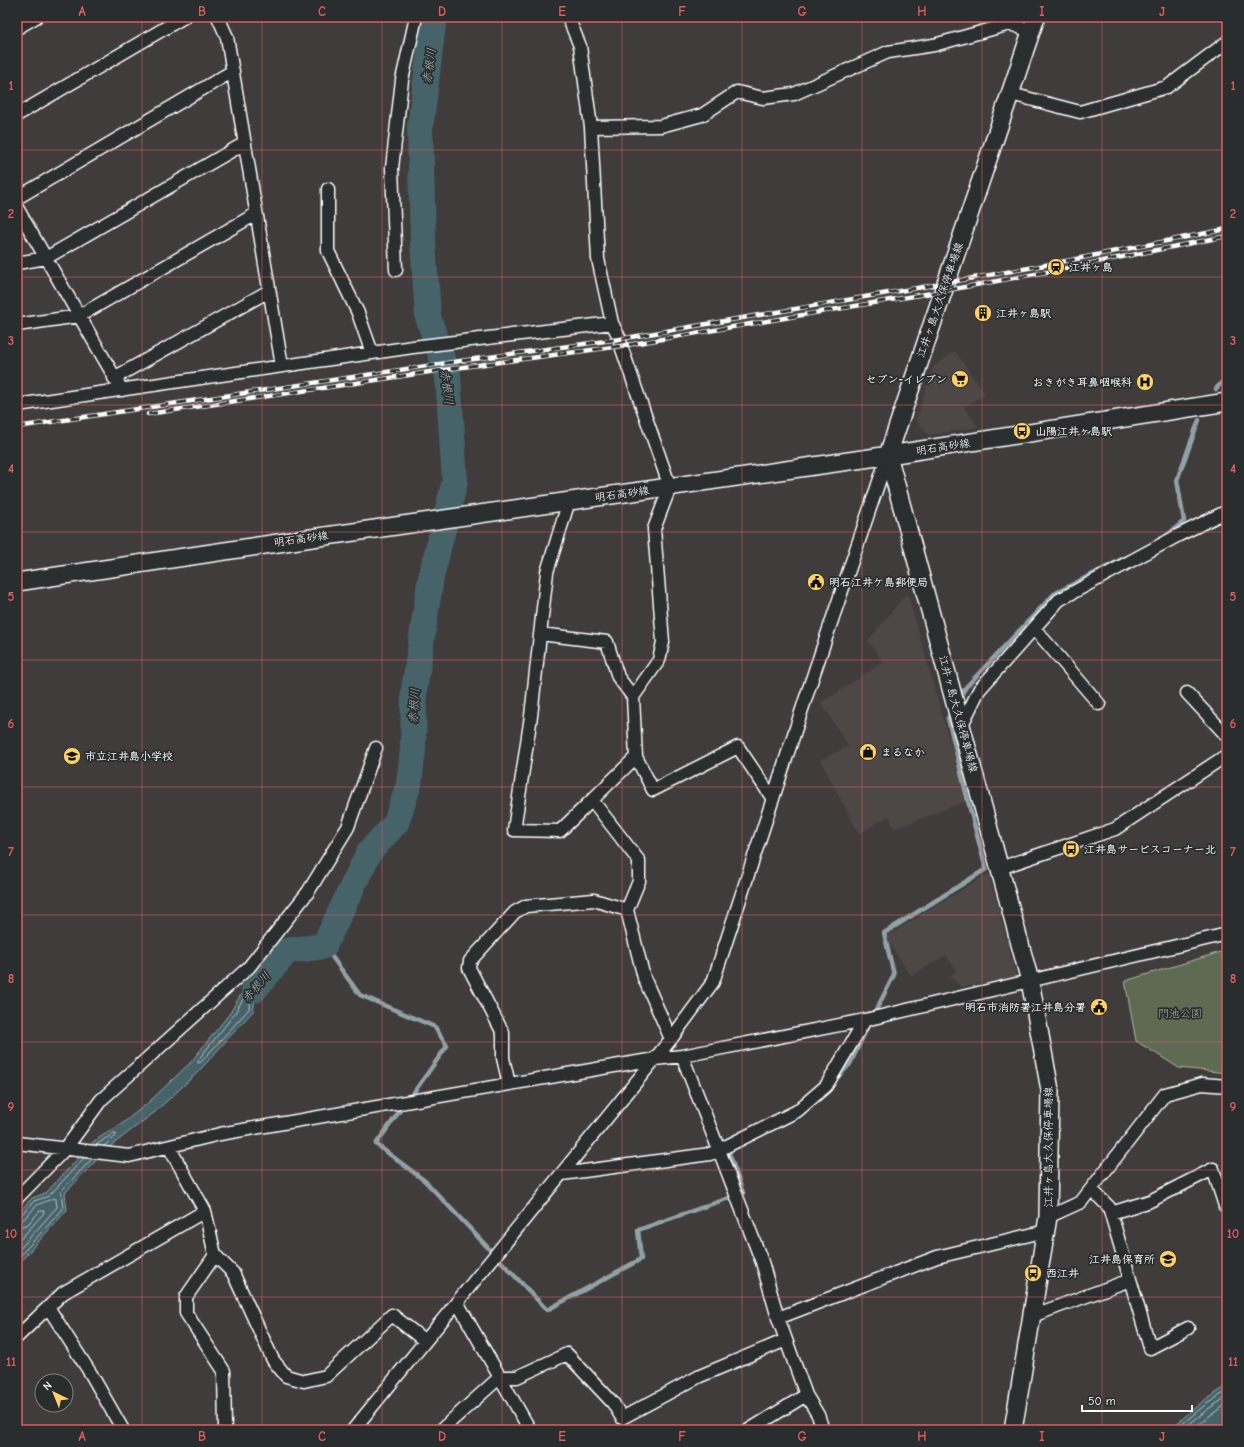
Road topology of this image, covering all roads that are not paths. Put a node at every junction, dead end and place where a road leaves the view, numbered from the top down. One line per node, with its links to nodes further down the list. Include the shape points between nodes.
1 (36, 17): 7 (street)
2 (184, 17): 11 (street)
3 (218, 17): 9 (street, via 227,37)
4 (416, 17): 20 (street, via 402,80 392,168)
5 (568, 17): 12 (street, via 580,46)
6 (1034, 24): 10 (main road, 江井ヶ島大久保停車場線); 12 (street, via 1010,24 934,45 888,52 794,94 763,98 737,92 702,116 661,126)
7 (17, 28)
8 (1227, 42): 10 (street, via 1167,87 1080,112)
9 (233, 71): 13 (street); 15 (street)
10 (1011, 94): 31 (main road, 江井ヶ島大久保停車場線)
11 (17, 115)
12 (591, 127): 23 (street, via 598,259)
13 (245, 144): 17 (street); 18 (street)
14 (328, 189): 25 (street, via 328,251 358,313)
15 (17, 198)
16 (17, 208): 18 (street)
17 (256, 214): 21 (street); 22 (street)
18 (46, 258): 19 (street); 22 (street)
19 (17, 263)
20 (396, 270)
21 (269, 291): 26 (street); 27 (street)
22 (79, 316): 24 (street); 27 (street)
23 (612, 323): 25 (street); 32 (street, via 620,339)
24 (17, 325)
25 (372, 353): 26 (street)
26 (282, 366): 28 (street)
27 (114, 378): 28 (street)
28 (122, 390): 30 (street)
29 (1227, 402): 31 (main road, 明石高砂線)
30 (17, 405)
31 (888, 455): 32 (main road, 明石高砂線); 41 (main road, 江井ヶ島大久保停車場線); 46 (street)
32 (670, 487): 33 (main road, 明石高砂線); 39 (street, via 654,528 663,642 659,660)
33 (569, 501): 35 (main road, 明石高砂線); 37 (street, via 547,572)
34 (1227, 511): 36 (street, via 1059,600)
35 (17, 582)
36 (1034, 628): 40 (street); 41 (street, via 980,690)
37 (540, 634): 39 (street, via 607,642 618,677); 47 (street, via 514,830 560,831)
38 (1187, 693): 42 (street)
39 (633, 697): 45 (street)
40 (1099, 704)
41 (961, 727): 48 (main road, 江井ヶ島大久保停車場線)
42 (1227, 736)
43 (376, 748): 60 (street, via 348,827 308,892 249,967 101,1100)
44 (1227, 755): 48 (street, via 1115,829)
45 (636, 757): 46 (street, via 652,790 738,748); 47 (street)
46 (773, 799): 53 (street, via 713,982)
47 (592, 800): 49 (street, via 639,860 639,881)
48 (1000, 868): 51 (main road, 江井ヶ島大久保停車場線)
49 (627, 910): 53 (street, via 644,978); 56 (street, via 594,900 526,906 515,912 470,960 469,968 504,1033 503,1058)
50 (1227, 934): 51 (street)
51 (1030, 981): 52 (street); 68 (main road, 江井ヶ島大久保停車場線, via 1050,1090)
52 (865, 1020): 54 (street); 61 (street, via 826,1086 797,1111)
53 (671, 1039): 55 (street)
54 (682, 1056): 55 (street); 61 (street)
55 (656, 1059): 56 (street); 62 (street)
56 (510, 1084): 59 (street, via 220,1134)
57 (1227, 1086): 63 (street, via 1202,1084 1165,1094)
58 (17, 1143): 60 (street)
59 (169, 1147): 60 (street, via 129,1156); 66 (street)
60 (66, 1148): 64 (street)
61 (720, 1150): 62 (street, via 710,1154); 74 (street, via 762,1262)
62 (562, 1174): 71 (street)
63 (1091, 1190): 67 (street, via 1109,1207); 68 (street, via 1081,1202)
64 (17, 1198)
65 (1227, 1205): 67 (street, via 1225,1206 1213,1169 1150,1201)
66 (205, 1211): 69 (street); 72 (street, via 63,1293)
67 (1111, 1213): 70 (street)
68 (1047, 1224): 73 (main road, 江井ヶ島大久保停車場線); 74 (street, via 937,1257)
69 (215, 1255): 78 (street, via 233,1273 273,1360 286,1376 304,1381 326,1376 392,1315); 82 (street, via 186,1297 186,1313 224,1371)
70 (1130, 1280): 73 (street); 75 (street, via 1150,1348)
71 (457, 1302): 78 (street); 79 (street)
72 (48, 1307): 76 (street); 81 (street)
73 (1032, 1316): 88 (main road, 江井ヶ島大久保停車場線)
74 (778, 1318): 77 (street)
75 (1188, 1328)
76 (17, 1337)
77 (786, 1340): 79 (street, via 700,1376 622,1418 613,1403 566,1354 517,1377); 80 (street)
78 (425, 1341): 83 (street)
79 (500, 1377): 84 (street); 85 (street)
80 (806, 1395): 86 (street); 87 (street, via 818,1415)
81 (123, 1430)
82 (225, 1430)
83 (353, 1430)
84 (440, 1430)
85 (530, 1430)
86 (749, 1430)
87 (823, 1430)
88 (1013, 1430)

